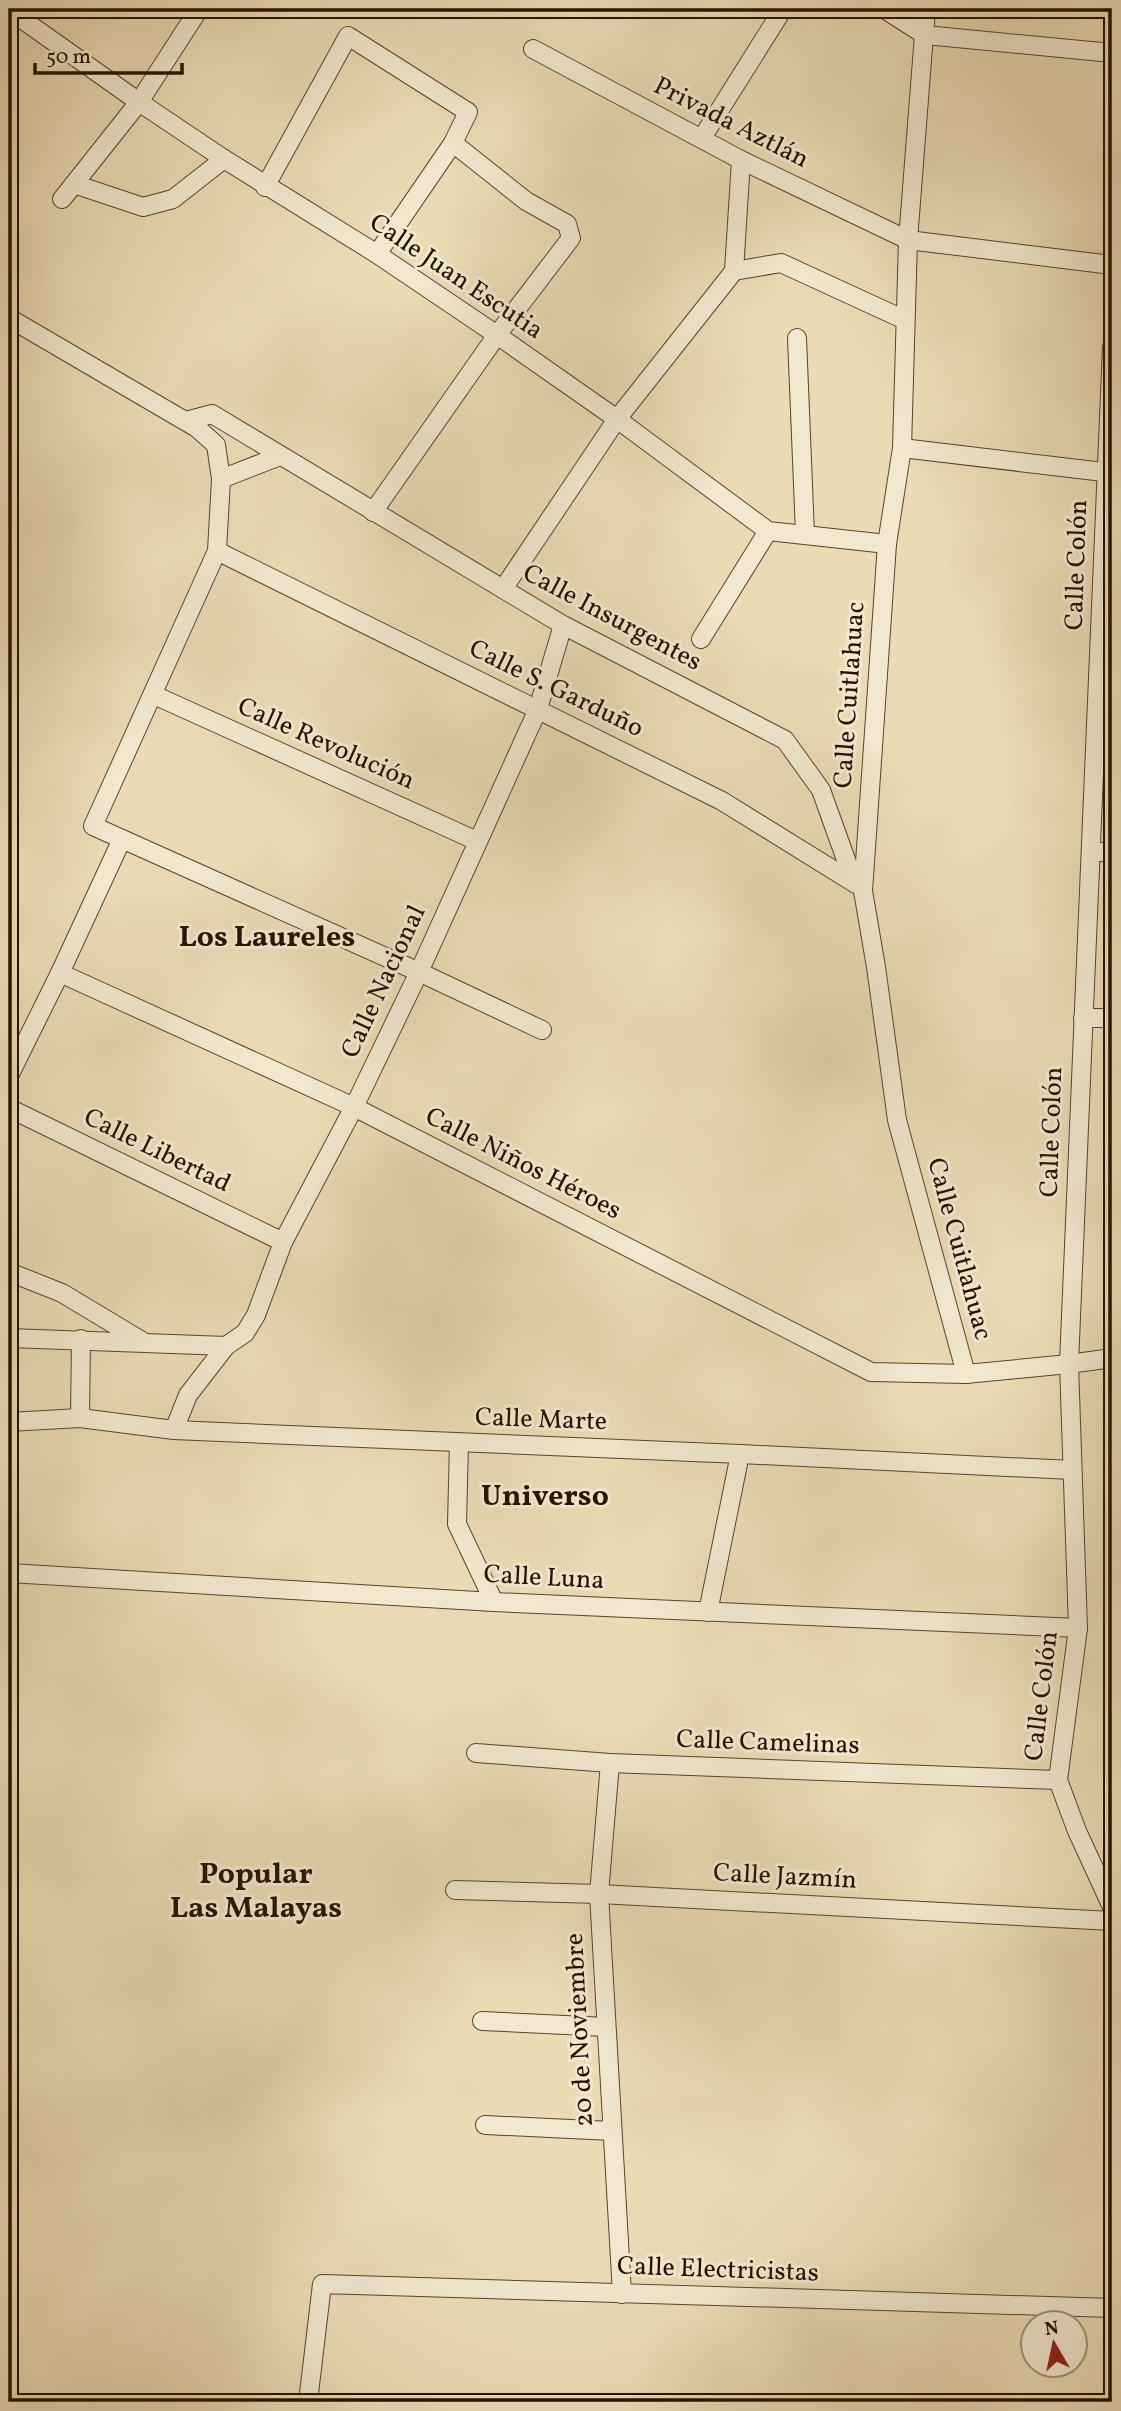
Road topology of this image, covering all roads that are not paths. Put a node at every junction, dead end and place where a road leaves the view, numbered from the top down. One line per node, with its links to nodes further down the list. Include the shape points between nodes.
1 (199, 9): 9 (street)
2 (783, 9): 10 (street)
3 (884, 9): 6 (street)
4 (926, 9): 6 (street, Calle Cuitlahuac)
5 (14, 15): 9 (street, Calle Juan Escutia)
6 (925, 35): 8 (street); 17 (street, Calle Cuitlahuac)
7 (533, 49): 10 (street, Privada Aztlán)
8 (1112, 53)
9 (139, 102): 12 (street, Calle Juan Escutia); 14 (street)
10 (702, 138): 13 (street, Privada Aztlán)
11 (453, 143): 15 (street, via 468,112 348,37); 18 (street); 23 (street, via 526,201 567,224 571,238)
12 (224, 159): 14 (street, via 173,199 143,207); 15 (street, Calle Juan Escutia)
13 (741, 160): 17 (street, Privada Aztlán); 20 (street)
14 (74, 184): 16 (street)
15 (265, 187): 18 (street, Calle Juan Escutia)
16 (62, 198)
17 (908, 240): 19 (street, Privada Aztlán); 22 (street, Calle Cuitlahuac)
18 (377, 254): 23 (street, Calle Juan Escutia)
19 (1112, 265)
20 (734, 271): 22 (street, via 781,263); 26 (street)
21 (9, 318): 27 (street)
22 (905, 320): 28 (street, Calle Cuitlahuac)
23 (497, 335): 26 (street, Calle Juan Escutia); 32 (street)
24 (797, 338): 34 (street)
25 (1112, 347): 30 (street, Calle Colón)
26 (617, 419): 33 (street, Calle Juan Escutia); 37 (street)
27 (186, 421): 29 (street, Calle Insurgentes, via 212,414); 31 (street, via 216,445)
28 (902, 448): 30 (street); 35 (street, Calle Cuitlahuac)
29 (280, 456): 31 (street); 32 (street, Calle Insurgentes)
30 (1110, 473): 44 (street, Calle Colón)
31 (221, 479): 36 (street)
32 (373, 512): 37 (street, Calle Insurgentes)
33 (768, 531): 34 (street); 39 (street)
34 (805, 534): 35 (street)
35 (887, 544): 46 (street, Calle Cuitlahuac)
36 (217, 551): 40 (street); 41 (street, Calle S. Garduño)
37 (503, 589): 38 (street, Calle Insurgentes)
38 (563, 625): 41 (street, Calle Nacional); 46 (street, Calle Insurgentes, via 785,740 821,790)
39 (701, 639)
40 (154, 695): 42 (street, via 93,826); 43 (street, Calle Revolución)
41 (538, 709): 43 (street, Calle Nacional); 46 (street, Calle S. Garduño, via 722,801)
42 (122, 839): 47 (street); 48 (street)
43 (477, 841): 47 (street, Calle Nacional)
44 (1091, 852): 45 (street); 49 (street, Calle Colón)
45 (1112, 852)
46 (859, 886): 63 (street, Calle Cuitlahuac, via 876,967 897,1120)
47 (419, 972): 51 (street); 53 (street, Calle Nacional)
48 (60, 973): 52 (street); 53 (street, Calle Niños Héroes)
49 (1083, 1018): 50 (street); 62 (street, Calle Colón)
50 (1112, 1018)
51 (542, 1030)
52 (9, 1076)
53 (354, 1107): 55 (street, Calle Nacional); 63 (street, Calle Niños Héroes, via 871,1372)
54 (9, 1108): 55 (street, Calle Libertad)
55 (282, 1242): 60 (street, Calle Nacional, via 256,1315 245,1333)
56 (9, 1272): 59 (street, via 62,1293)
57 (9, 1338): 58 (street)
58 (81, 1339): 59 (street); 64 (street)
59 (143, 1342): 60 (street)
60 (226, 1346): 66 (street, Calle Nacional, via 188,1395)
61 (1112, 1358): 62 (street, Calle Niños Héroes)
62 (1069, 1364): 63 (street, Calle Niños Héroes); 69 (street, Calle Colón)
63 (966, 1374)
64 (80, 1418): 65 (street, Calle Marte); 66 (street, Calle Marte)
65 (9, 1422)
66 (174, 1430): 67 (street, Calle Marte)
67 (459, 1443): 68 (street, Calle Marte); 71 (street, via 457,1524)
68 (740, 1454): 69 (street, Calle Marte); 72 (street)
69 (1072, 1470): 73 (street, Calle Colón)
70 (9, 1573): 71 (street, Calle Luna)
71 (494, 1602): 72 (street, Calle Luna)
72 (708, 1612): 73 (street, Calle Luna)
73 (1078, 1628): 76 (street, Calle Colón)
74 (476, 1753): 75 (street, Calle Camelinas)
75 (610, 1763): 76 (street, Calle Camelinas); 78 (street, 20 de Noviembre)
76 (1058, 1780): 79 (street, Calle Colón)
77 (455, 1890): 78 (street, Calle Jazmín)
78 (598, 1894): 80 (street, Calle Jazmín); 82 (street, 20 de Noviembre)
79 (1112, 1907)
80 (1112, 1921)
81 (482, 2021): 82 (street)
82 (606, 2027): 84 (street, 20 de Noviembre)
83 (485, 2125): 84 (street)
84 (612, 2131): 85 (street, 20 de Noviembre)
85 (622, 2294): 86 (street, Calle Electricistas); 87 (street, Calle Electricistas, via 322,2284)
86 (1112, 2308)
87 (307, 2402)

